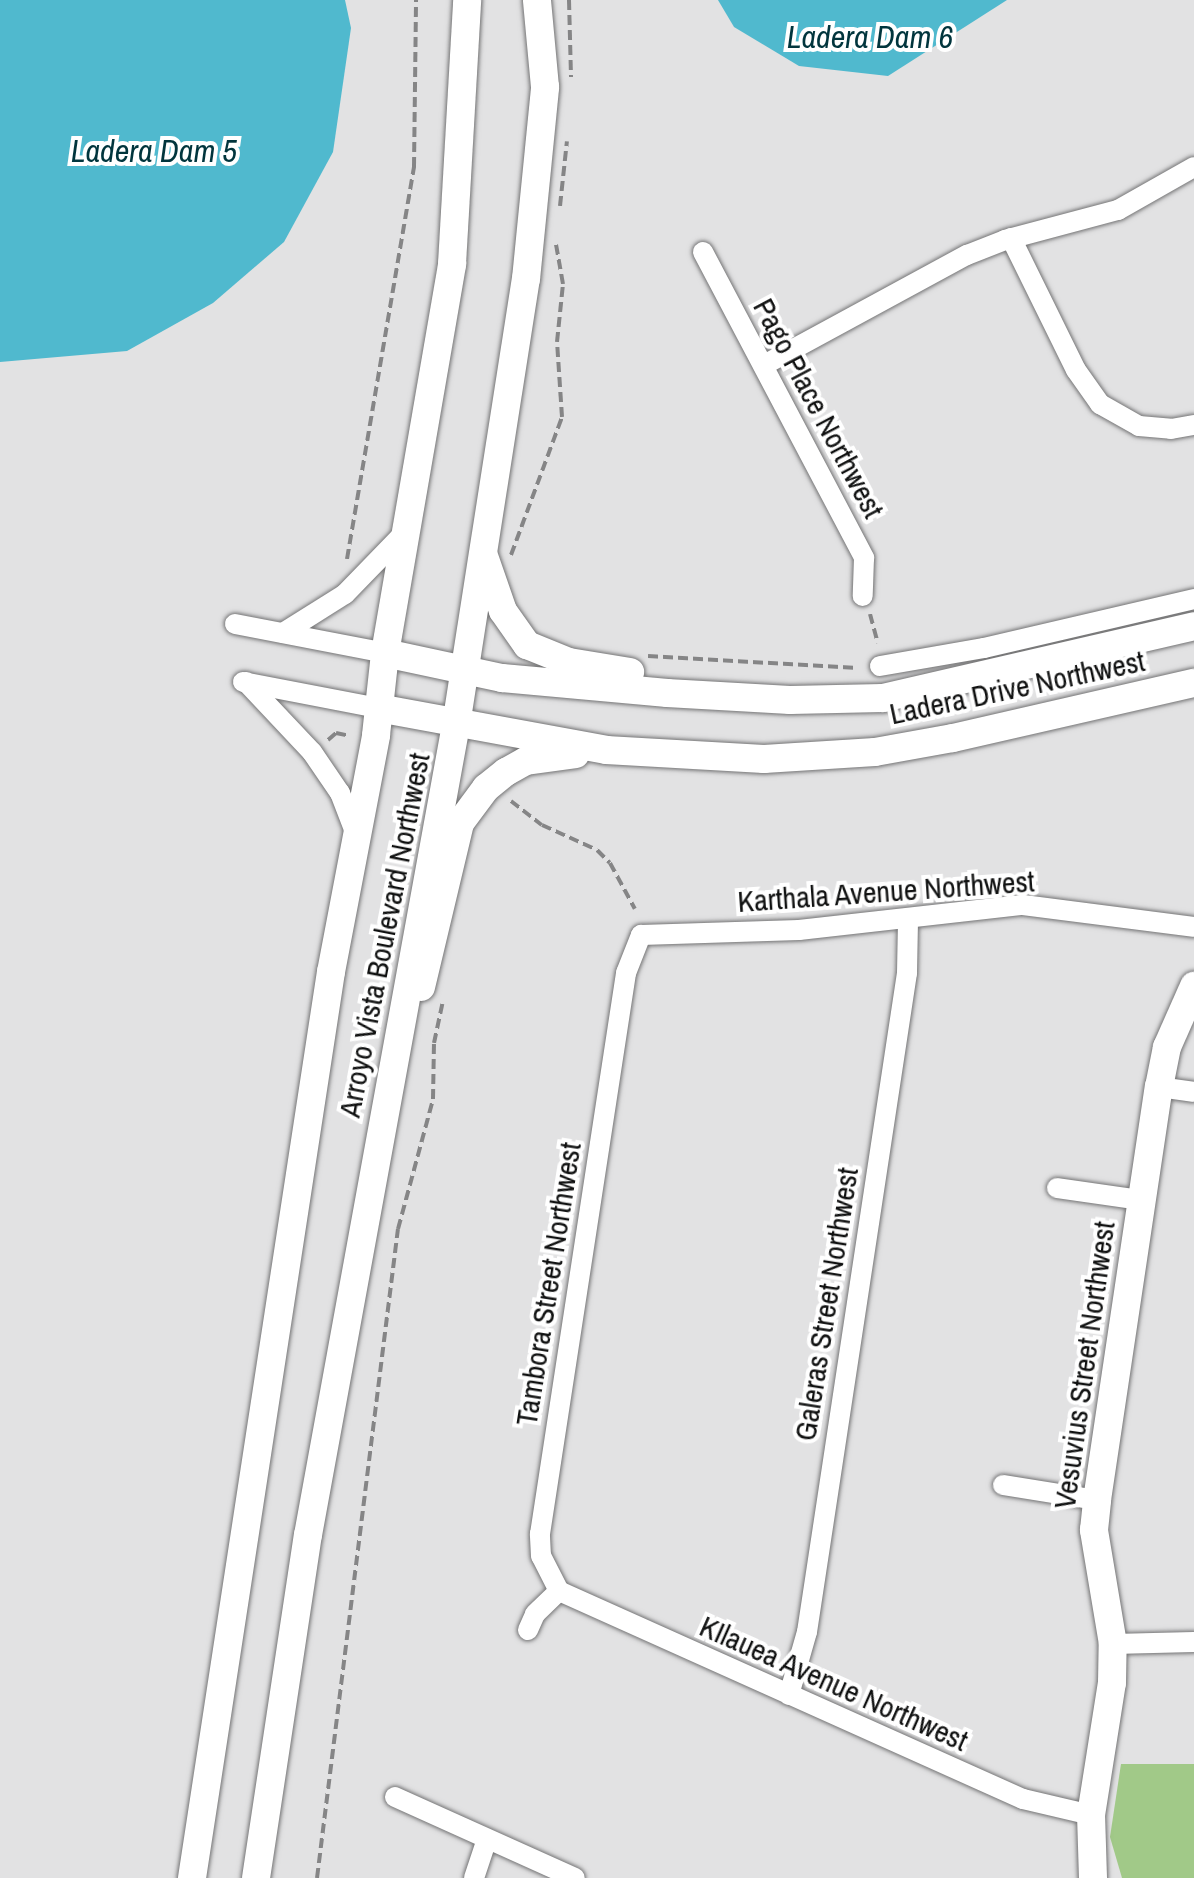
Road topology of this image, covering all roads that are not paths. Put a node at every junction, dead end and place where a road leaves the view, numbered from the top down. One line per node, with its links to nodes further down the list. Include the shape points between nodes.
1 (467, 0): 8 (main road, Arroyo Vista Boulevard Northwest, via 452,264)
2 (536, 0): 9 (main road, Arroyo Vista Boulevard Northwest, via 545,87 540,146 526,279)
3 (1194, 167): 4 (street, via 1118,210)
4 (1011, 238): 6 (street, via 867,306); 7 (street, via 1076,370 1100,404 1140,426)
5 (703, 252): 6 (street, Pago Place Northwest)
6 (764, 365): 10 (street, Pago Place Northwest, via 864,558)
7 (1194, 425)
8 (407, 531): 14 (street, via 346,594); 15 (main road, Arroyo Vista Boulevard Northwest)
9 (482, 550): 17 (main road, Arroyo Vista Boulevard Northwest); 19 (main road, via 503,611 527,645 569,662 672,679)
10 (863, 596)
11 (1194, 599): 16 (street)
12 (235, 624): 14 (street)
13 (1194, 626): 19 (main road, Ladera Drive Northwest, via 884,698)
14 (283, 634): 15 (street)
15 (386, 653): 17 (main road, Ladera Drive Northwest); 20 (main road, Arroyo Vista Boulevard Northwest)
16 (880, 666)
17 (463, 669): 19 (main road, Ladera Drive Northwest); 21 (main road, Arroyo Vista Boulevard Northwest)
18 (1194, 683): 22 (main road, Ladera Drive Northwest, via 876,752 764,759)
19 (707, 695)
20 (378, 708): 21 (main road, Ladera Drive Northwest); 23 (main road, Arroyo Vista Boulevard Northwest); 23 (street, via 240,681 312,752 340,793)
21 (456, 725): 22 (main road, Ladera Drive Northwest); 28 (main road, Arroyo Vista Boulevard Northwest)
22 (606, 750): 28 (main road, via 526,761 486,788 460,823 426,981)
23 (356, 837): 43 (main road, Arroyo Vista Boulevard Northwest)
24 (908, 920): 25 (street, Karthala Avenue Northwest, via 1023,906); 26 (street, Karthala Avenue Northwest); 39 (street, Galeras Street Northwest, via 907,973 810,1613)
25 (1194, 927)
26 (641, 935): 35 (street, Tambora Street Northwest, via 626,974 540,1534 541,1556)
27 (1194, 986): 29 (main road, Vesuvius Street Northwest)
28 (402, 1011): 44 (main road, Arroyo Vista Boulevard Northwest, via 308,1535)
29 (1159, 1087): 30 (street); 32 (main road, Vesuvius Street Northwest)
30 (1194, 1092)
31 (1058, 1188): 32 (street)
32 (1140, 1200): 34 (main road, Vesuvius Street Northwest)
33 (1003, 1484): 34 (street)
34 (1097, 1500): 38 (main road, Vesuvius Street Northwest, via 1094,1530)
35 (559, 1591): 36 (street, via 534,1614); 39 (street, KIlauea Avenue Northwest)
36 (528, 1630)
37 (1194, 1642): 38 (street)
38 (1113, 1644): 41 (main road, Vesuvius Street Northwest)
39 (788, 1695): 41 (street, KIlauea Avenue Northwest, via 1022,1799)
40 (395, 1797): 42 (street)
41 (1091, 1815): 47 (main road, Vesuvius Street Northwest)
42 (487, 1838): 45 (street); 46 (street)
43 (192, 1878)
44 (256, 1878)
45 (474, 1878)
46 (575, 1878)
47 (1094, 1878)

